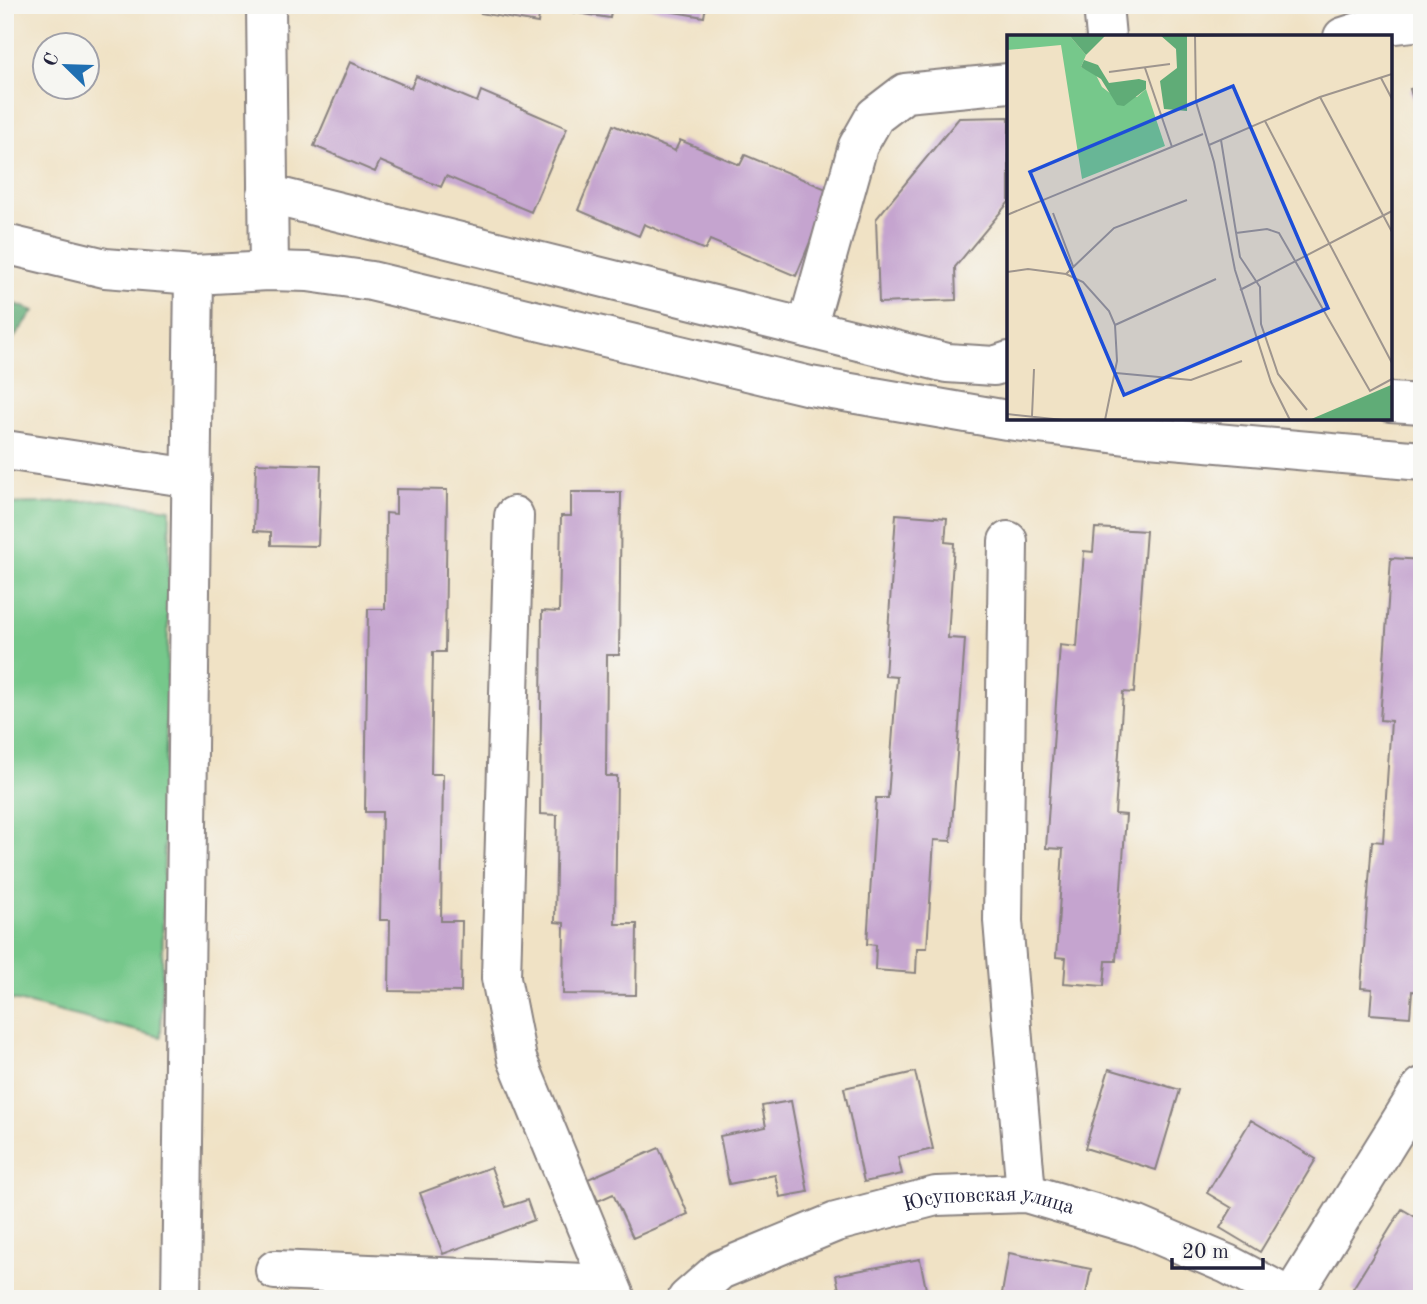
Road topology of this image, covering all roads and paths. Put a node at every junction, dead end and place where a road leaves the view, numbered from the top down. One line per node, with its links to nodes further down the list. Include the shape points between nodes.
1 (266, 5): 7 (street)
2 (1103, 5): 4 (street)
3 (1422, 21): 5 (street, via 1377,26)
4 (1106, 35)
5 (1349, 35)
6 (1007, 83): 11 (street, via 905,93 874,116 858,146)
7 (267, 194): 9 (street); 11 (street)
8 (5, 244): 10 (street, via 105,268)
9 (269, 271): 10 (street); 15 (street, via 371,281 810,386 1007,421)
10 (194, 275): 18 (street)
11 (807, 328): 12 (street, via 947,363 994,366)
12 (1007, 362)
13 (1392, 402): 14 (street)
14 (1422, 404)
15 (1126, 427): 17 (street)
16 (5, 450): 18 (street)
17 (1422, 461)
18 (192, 478): 26 (street)
19 (514, 516): 24 (street, via 501,978 517,1059)
20 (1008, 541): 22 (street, via 1003,921)
21 (1422, 1087): 25 (street)
22 (1026, 1193): 25 (street, Юсуповская улица, via 1138,1226); 27 (street, Юсуповская улица, via 936,1196 836,1222 720,1270)
23 (275, 1270): 24 (street)
24 (613, 1291)
25 (1292, 1298)
26 (181, 1299)
27 (687, 1299)

